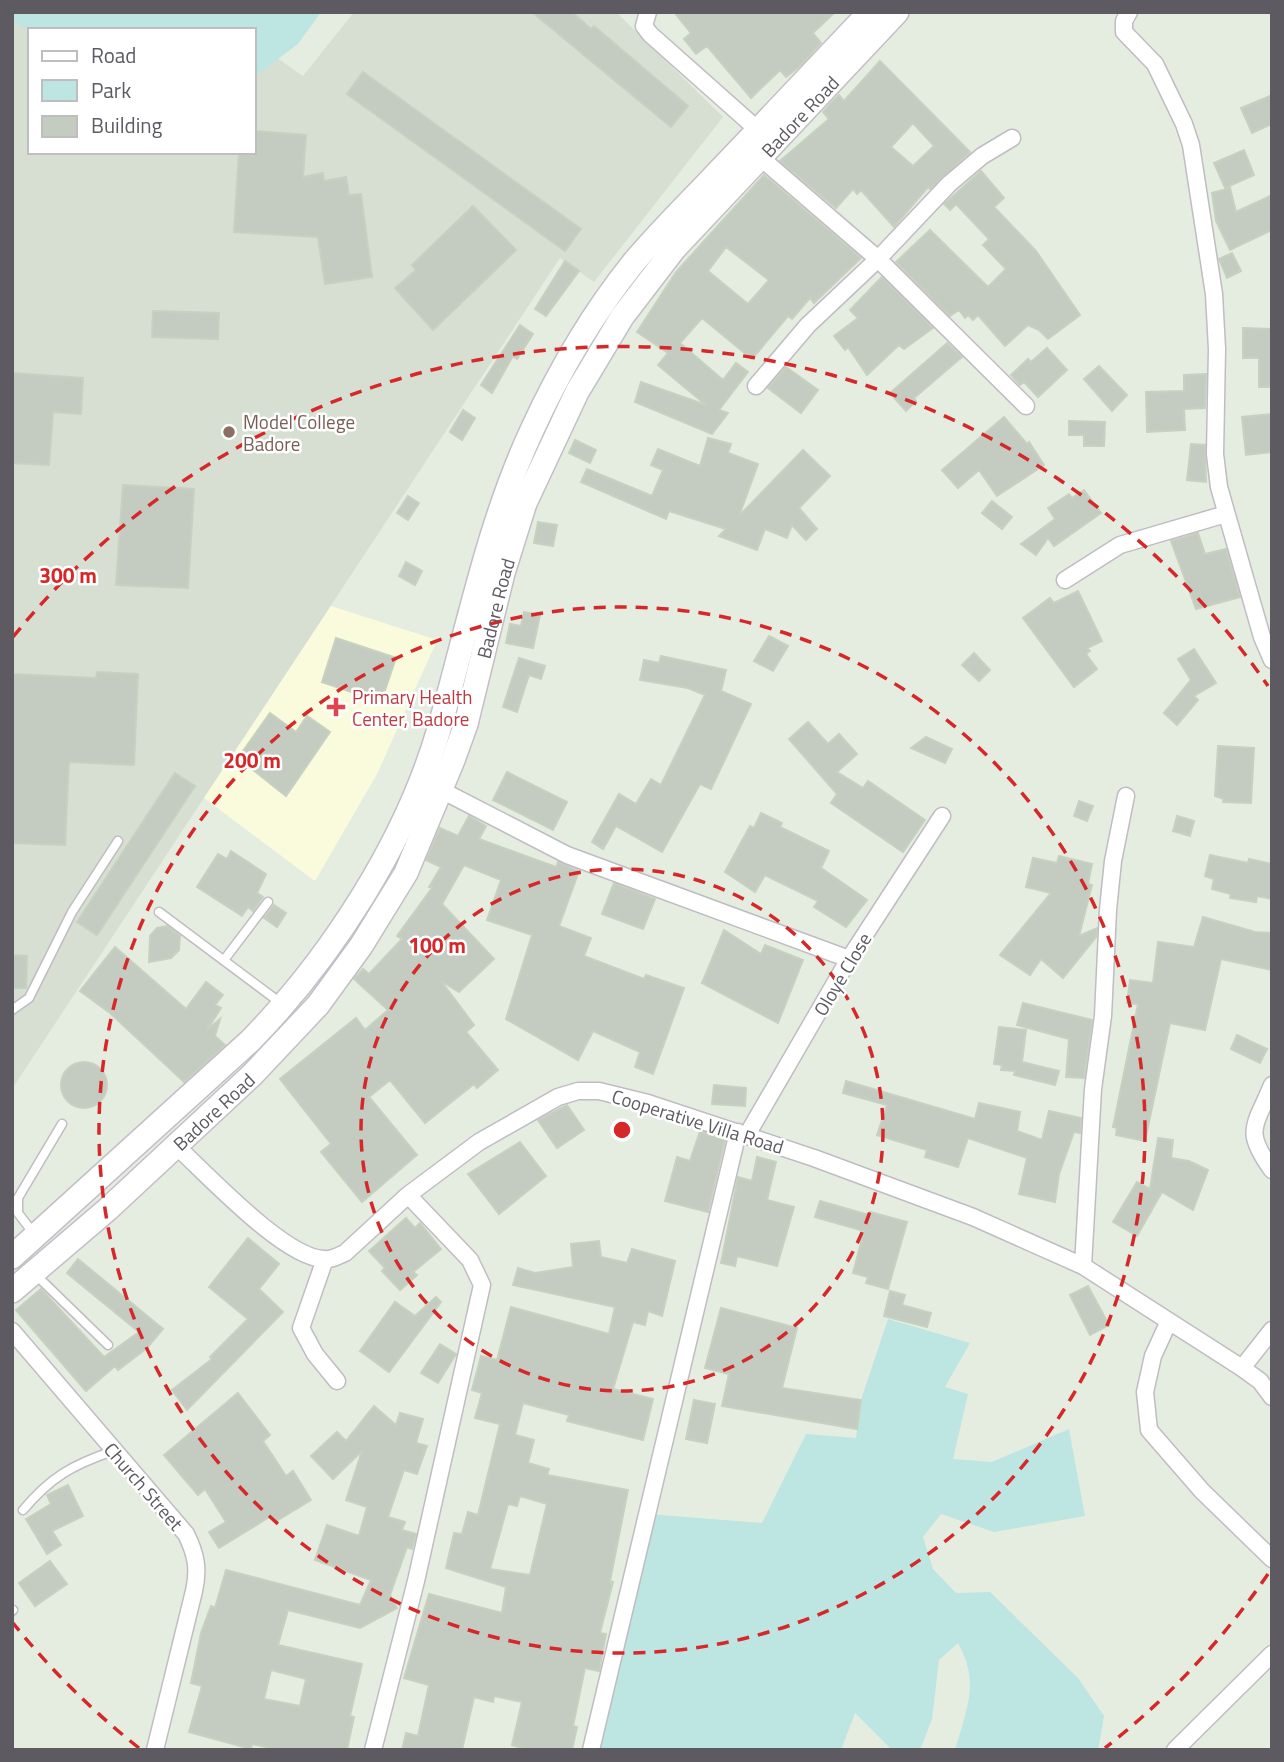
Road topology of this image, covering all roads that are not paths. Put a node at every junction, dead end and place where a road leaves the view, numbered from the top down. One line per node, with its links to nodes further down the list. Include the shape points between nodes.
1 (648, 12): 5 (street, via 644,26 650,34)
2 (870, 12): 5 (main road, Badore Road)
3 (897, 12): 7 (main road, Badore Road)
4 (1129, 12): 11 (street, via 1124,32 1155,64 1171,95 1196,172 1214,294 1215,454)
5 (758, 130): 22 (main road, Badore Road, via 634,263 554,385 495,525 438,731 407,810 340,932)
6 (1012, 138): 8 (street, via 948,184)
7 (761, 159): 8 (street); 14 (main road, Badore Road, via 674,249 640,292 554,436 507,561 466,724)
8 (878, 258): 9 (street, via 808,325); 10 (street)
9 (756, 386)
10 (1026, 406)
11 (1226, 514): 12 (street, via 1120,545); 13 (street)
12 (1065, 580)
13 (1272, 660)
14 (441, 790): 20 (street, via 567,855); 25 (main road, Badore Road, via 406,873 381,915 325,995)
15 (1126, 796): 35 (street, via 1108,910)
16 (942, 816): 20 (street, Oloye Close)
17 (118, 841): 23 (lane, via 72,912 29,998)
18 (268, 902): 21 (lane)
19 (159, 912): 21 (lane)
20 (849, 959): 28 (street, Oloye Close)
21 (224, 960): 22 (lane)
22 (285, 1006): 24 (main road, Badore Road)
23 (12, 1010)
24 (268, 1023): 25 (main road); 32 (main road, Badore Road)
25 (286, 1039): 29 (main road, Badore Road)
26 (1272, 1085): 30 (street, via 1253,1135)
27 (62, 1124): 32 (lane, via 18,1198 18,1213)
28 (742, 1134): 31 (street, Cooperative Villa Road, via 648,1103 599,1091 578,1091 512,1122); 35 (street, Cooperative Villa Road, via 973,1217); 52 (street, Oloye Close)
29 (175, 1145): 34 (street, via 266,1228 304,1254); 36 (main road, Badore Road)
30 (1272, 1170)
31 (408, 1195): 34 (street, Cooperative Villa Road, via 345,1254); 51 (street, via 470,1260 482,1285)
32 (36, 1237): 33 (main road, Badore Road)
33 (12, 1257)
34 (324, 1259): 43 (street, via 301,1328)
35 (1083, 1266): 38 (street, Cooperative Villa Road)
36 (33, 1273): 37 (main road, Badore Road); 41 (lane)
37 (12, 1291)
38 (1169, 1321): 42 (street, Cooperative Villa Road); 48 (street, via 1153,1356 1145,1392 1149,1430 1202,1491)
39 (1272, 1330): 42 (street)
40 (12, 1331): 46 (street, Church Street)
41 (108, 1345)
42 (1242, 1368): 44 (street, Cooperative Villa Road)
43 (337, 1381)
44 (1266, 1381): 45 (street, Cooperative Villa Road)
45 (1272, 1397)
46 (113, 1451): 47 (lane, via 74,1464 43,1486); 50 (street, Church Street, via 186,1534 196,1556 198,1573)
47 (23, 1510)
48 (1272, 1559)
49 (1272, 1654): 53 (street)
50 (155, 1750)
51 (373, 1750)
52 (591, 1750)
53 (1175, 1750)

